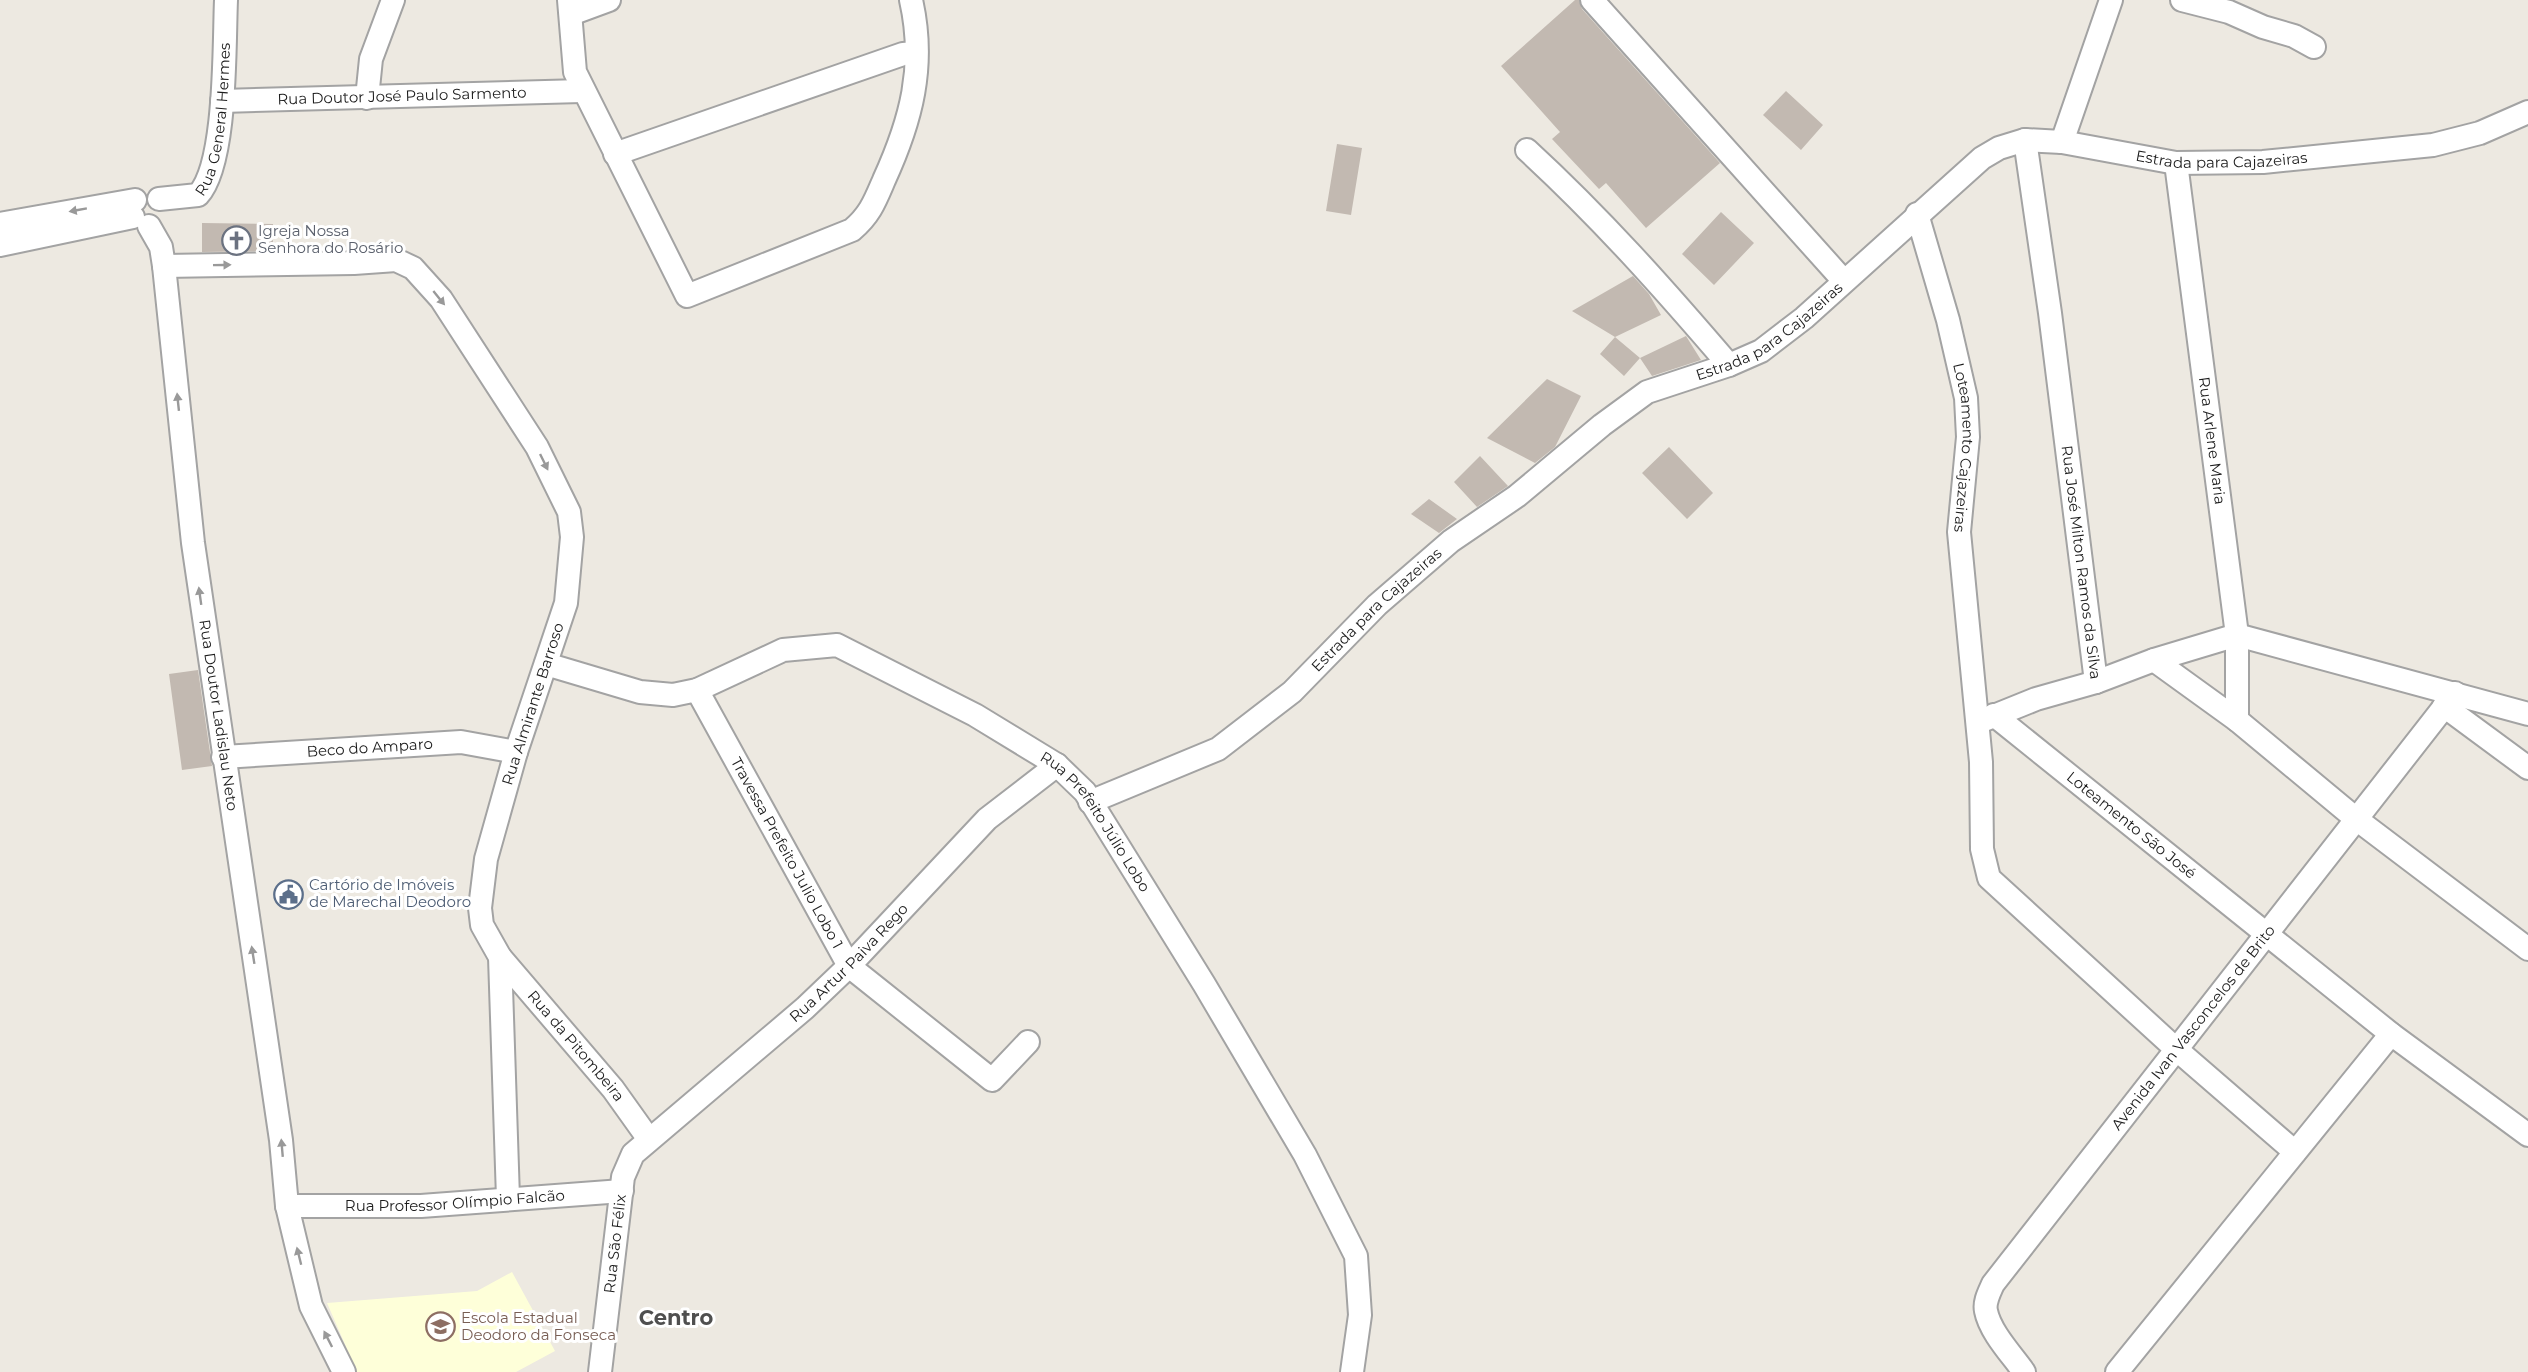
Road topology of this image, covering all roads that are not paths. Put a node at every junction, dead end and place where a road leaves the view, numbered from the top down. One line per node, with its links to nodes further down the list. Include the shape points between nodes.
1 (226, 0): 13 (street, Rua General Hermes)
2 (393, 0): 12 (street, via 371,59)
3 (609, 0): 8 (street)
4 (911, 0): 10 (street)
5 (1592, 0): 25 (street)
6 (2112, 0): 16 (street)
7 (2182, 0): 9 (street, via 2229,12)
8 (570, 7): 11 (street, via 575,72)
9 (2314, 47)
10 (916, 53): 18 (street, via 903,54); 18 (street, via 913,102 904,137 867,218 852,230 687,296)
11 (582, 91): 12 (street, Rua Doutor José Paulo Sarmento); 18 (street)
12 (367, 98): 13 (street, Rua Doutor José Paulo Sarmento)
13 (222, 101): 20 (street, Rua General Hermes, via 214,156 204,188 198,195 159,199 162,217)
14 (2528, 112): 19 (street, Estrada para Cajazeiras, via 2480,133 2433,145 2263,162)
15 (2025, 140): 16 (street, Estrada para Cajazeiras); 21 (street, Estrada para Cajazeiras, via 1982,158); 30 (street, Rua José Milton Ramos da Silva)
16 (2062, 142): 19 (street, Estrada para Cajazeiras)
17 (1527, 150): 26 (street, via 1599,217)
18 (615, 154)
19 (2176, 162): 27 (street, Rua Arlene Maria)
20 (139, 214): 22 (street, one-way to 22); 23 (street); 24 (street, Rua Doutor Ladislau Neto, via 161,248)
21 (1917, 214): 25 (street, Estrada para Cajazeiras); 34 (street, Loteamento Cajazeiras, via 1966,398 1968,437 1959,532)
22 (0, 224)
23 (0, 245)
24 (164, 266): 29 (street, Rua Almirante Barroso, one-way to 29, via 396,260 412,268 441,299 537,447 569,512 572,537 566,603); 37 (street, Rua Doutor Ladislau Neto, one-way to 24, via 193,543)
25 (1843, 280): 26 (street, Estrada para Cajazeiras, via 1804,318 1761,351)
26 (1729, 365): 40 (street, Estrada para Cajazeiras, via 1647,392 1602,425 1517,496 1413,571 1292,692 1218,749)
27 (2237, 635): 28 (street, Rua José Milton Ramos da Silva); 32 (street); 35 (street, Rua Arlene Maria)
28 (2154, 660): 30 (street, Rua José Milton Ramos da Silva); 35 (street)
29 (546, 664): 31 (street, Rua Prefeito Júlio Lobo, via 640,692 674,695); 36 (street, Rua Almirante Barroso)
30 (2096, 682): 34 (street, via 2055,692)
31 (697, 690): 38 (street, Rua Prefeito Júlio Lobo, via 783,650 837,645 975,715); 45 (street, Travessa Prefeito Julio Lobo 1)
32 (2450, 700): 33 (street); 39 (street); 41 (street, Avenida Ivan Vasconcelos de Brito)
33 (2528, 714)
34 (1986, 719): 42 (street, Loteamento São José); 48 (street, Loteamento Cajazeiras, via 1982,849 1989,878)
35 (2237, 720): 41 (street)
36 (516, 752): 37 (street, Beco do Amparo, via 461,742); 44 (street, Rua Almirante Barroso, via 486,859 480,908 482,925)
37 (224, 757): 54 (street, Rua Doutor Ladislau Neto, one-way to 37, via 281,1140)
38 (1057, 765): 40 (street, Rua Prefeito Júlio Lobo); 45 (street, Rua Artur Paiva Rego, via 987,819)
39 (2528, 768)
40 (1090, 802): 57 (street, Rua Prefeito Júlio Lobo, via 1299,1145 1356,1256 1360,1315)
41 (2355, 818): 42 (street, Avenida Ivan Vasconcelos de Brito); 43 (street)
42 (2267, 935): 46 (street, Loteamento São José); 48 (street, Avenida Ivan Vasconcelos de Brito)
43 (2528, 949)
44 (500, 957): 50 (street, Rua da Pitombeira, via 612,1089); 53 (street, Rua Almirante Barroso)
45 (849, 966): 47 (street, Travessa Prefeito Julio Lobo 1, via 992,1080); 50 (street, Rua Artur Paiva Rego, via 806,1008)
46 (2391, 1034): 49 (street, Loteamento São José); 51 (street)
47 (1028, 1042)
48 (2176, 1049): 51 (street, Loteamento Cajazeiras); 58 (street, Avenida Ivan Vasconcelos de Brito, via 1993,1284 1986,1312)
49 (2528, 1135)
50 (640, 1146): 52 (street, Rua São Félix, via 623,1177)
51 (2295, 1152): 59 (street)
52 (622, 1191): 53 (street, Rua Professor Olímpio Falcão); 56 (street, Rua São Félix)
53 (508, 1198): 54 (street, Rua Professor Olímpio Falcão, via 421,1206)
54 (286, 1206): 55 (street, Rua Doutor Ladislau Neto, one-way to 54, via 311,1306)
55 (344, 1372)
56 (600, 1372)
57 (1352, 1372)
58 (2024, 1372)
59 (2116, 1372)

